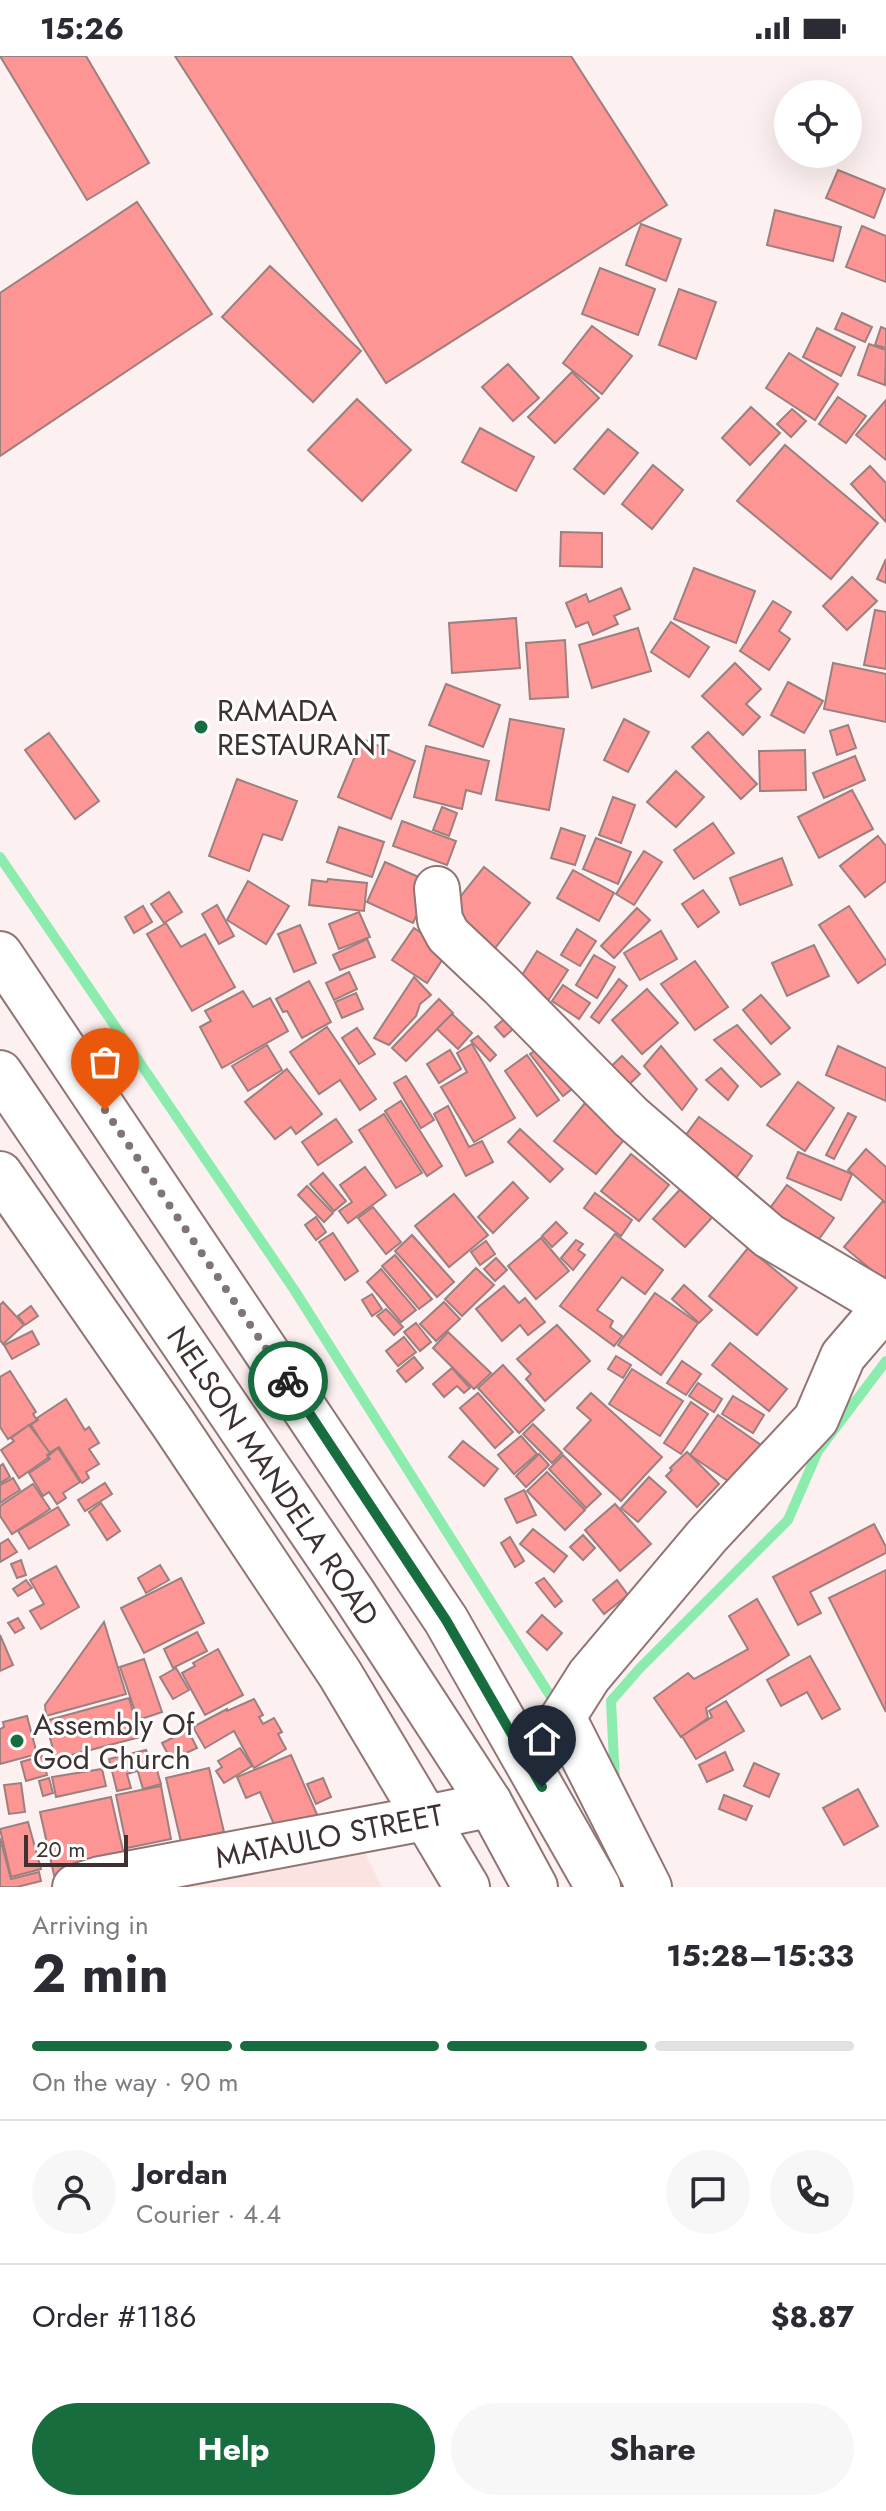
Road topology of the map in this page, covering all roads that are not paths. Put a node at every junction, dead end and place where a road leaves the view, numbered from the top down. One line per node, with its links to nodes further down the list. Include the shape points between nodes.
1 (437, 889): 5 (street, via 440,920 448,935 631,1117 769,1236)
2 (0, 954): 7 (street, via 437,1607)
3 (0, 1073): 8 (street, NELSON MANDELA ROAD)
4 (0, 1174): 9 (street, via 340,1674)
5 (886, 1306): 6 (street, via 843,1356 816,1419 707,1536 589,1676)
6 (563, 1717): 7 (street); 14 (street)
7 (528, 1762): 13 (street)
8 (489, 1802): 9 (street, MATAULO STREET); 12 (street, NELSON MANDELA ROAD)
9 (425, 1818): 10 (street, MATAULO STREET); 11 (street)
10 (75, 1887)
11 (467, 1887)
12 (535, 1887)
13 (598, 1887)
14 (649, 1887)

